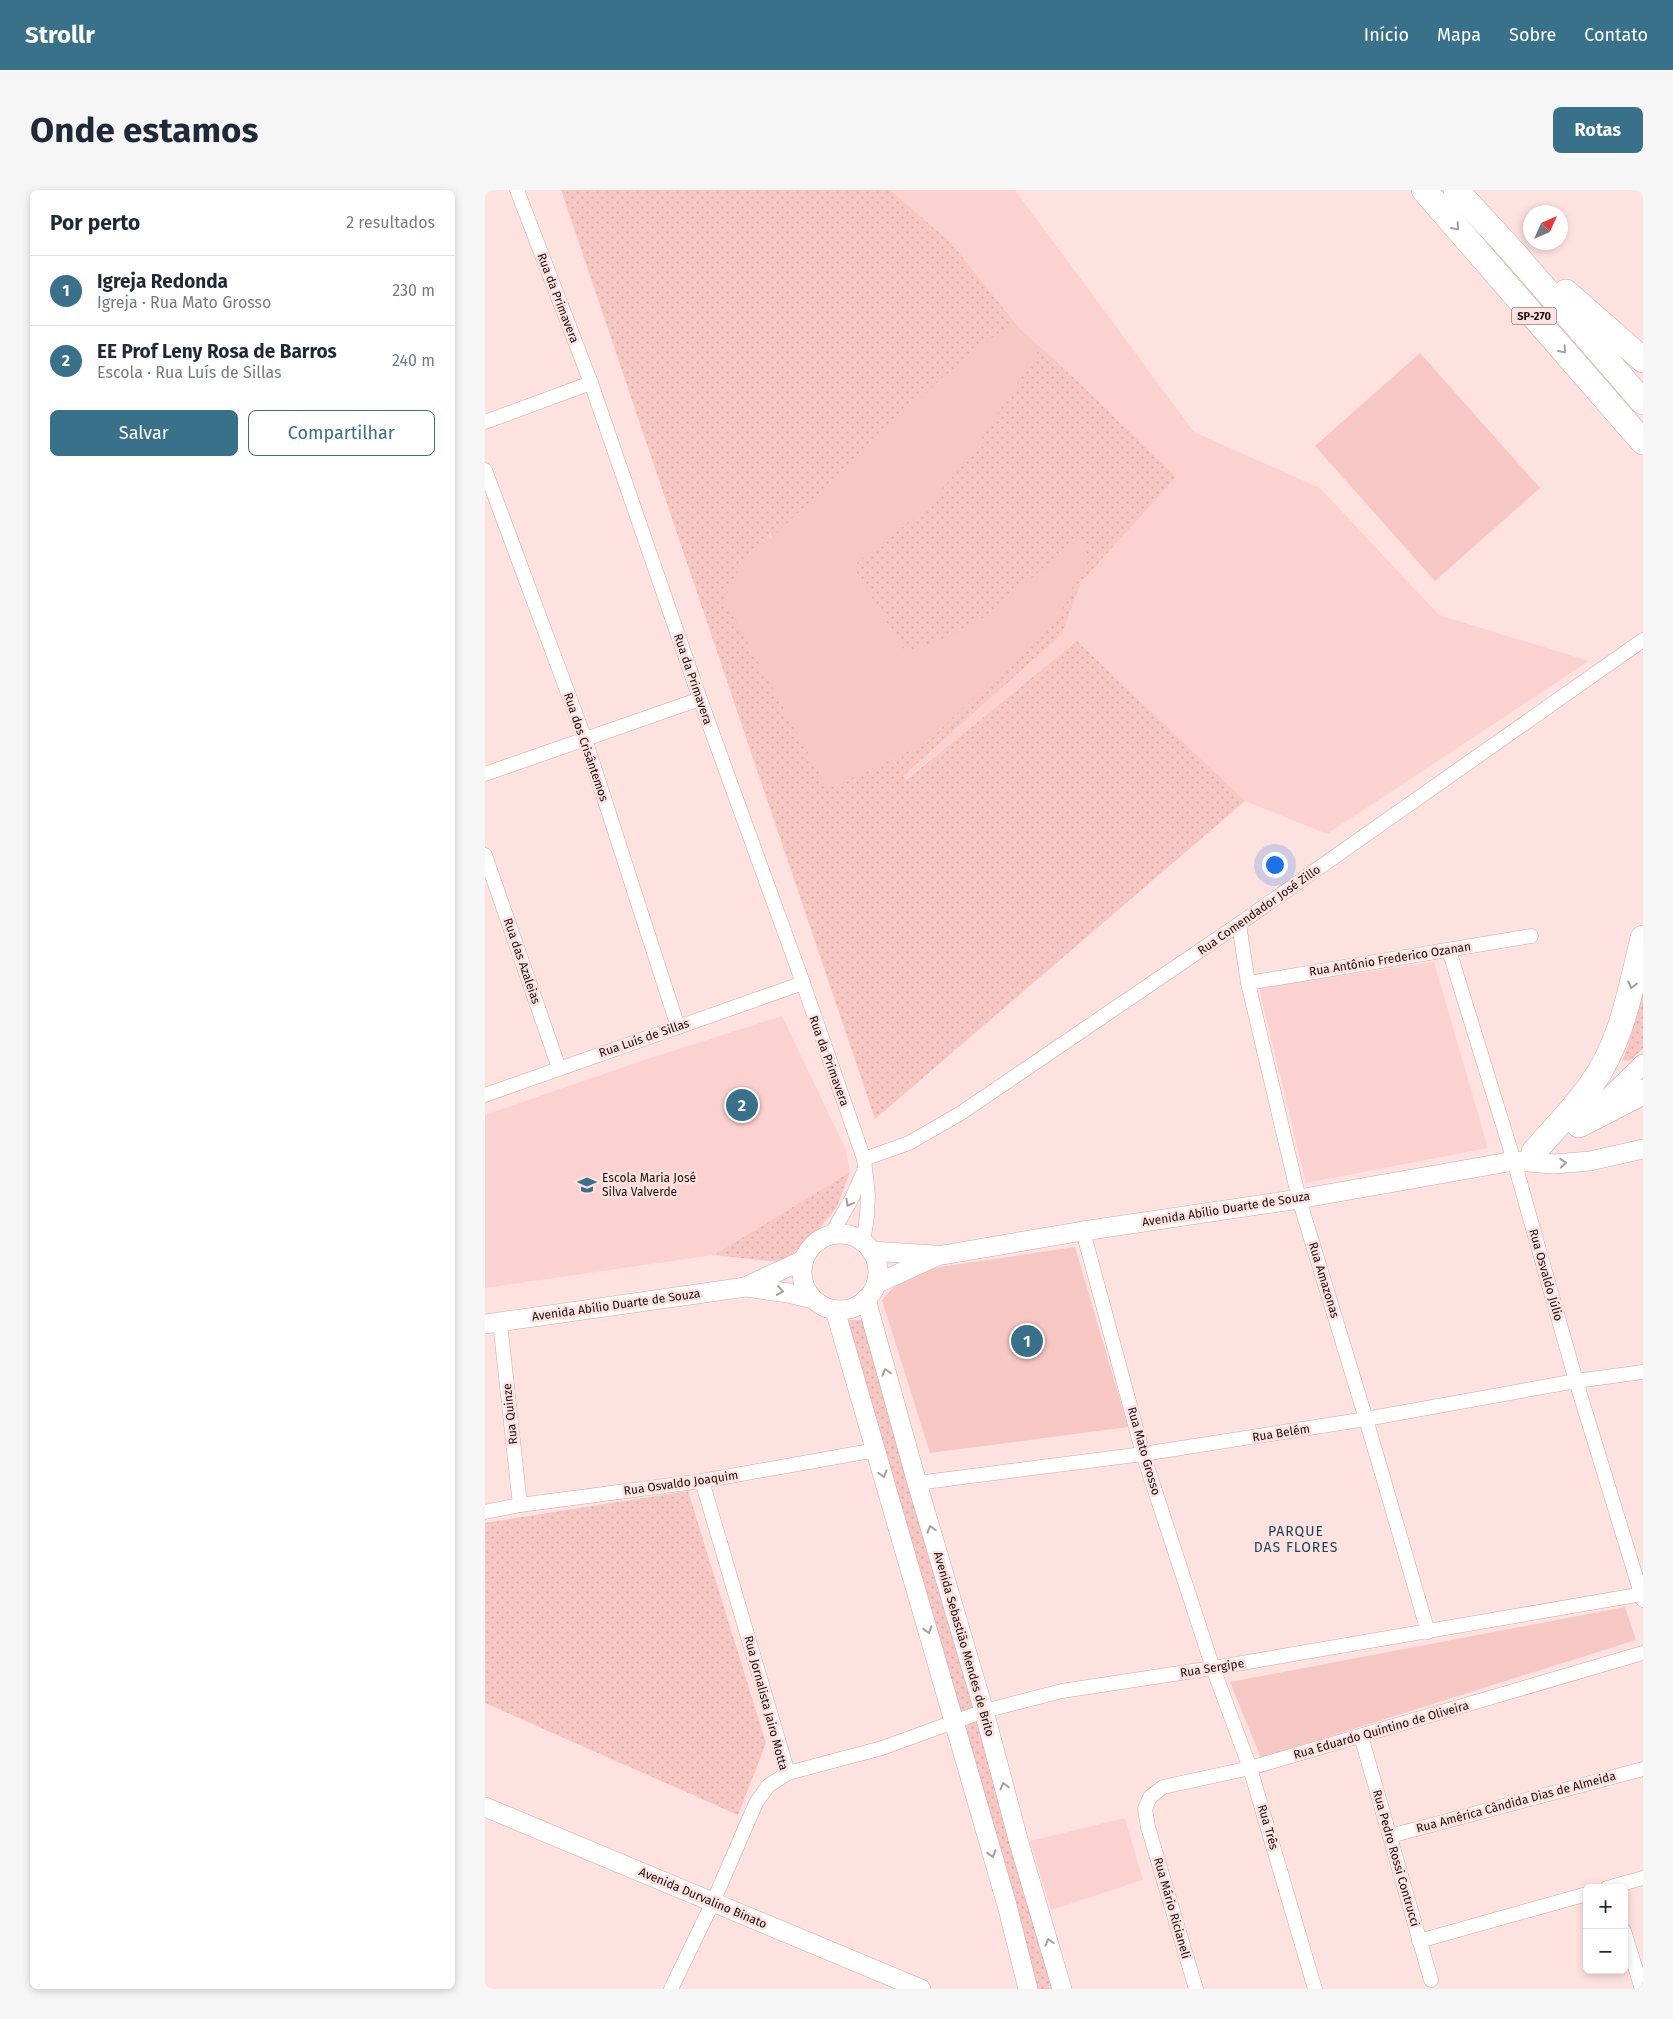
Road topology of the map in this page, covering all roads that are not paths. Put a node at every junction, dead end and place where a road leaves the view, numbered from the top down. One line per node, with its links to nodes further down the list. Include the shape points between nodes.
1 (517, 190): 6 (street, Rua da Primavera)
2 (1424, 190): 9 (highway, SP-270, one-way to 9)
3 (1456, 190): 7 (highway, SP-270)
4 (1460, 190): 5 (highway, via 1579,305)
5 (1643, 360)
6 (591, 384): 8 (street); 12 (street, Rua da Primavera)
7 (1643, 402)
8 (485, 422)
9 (1643, 442)
10 (485, 470): 13 (street, Rua dos Crisântemos)
11 (1643, 640): 16 (street, Rua Comendador José Zillo)
12 (700, 699): 13 (street); 20 (street, Rua da Primavera)
13 (585, 739): 14 (street); 22 (street, Rua dos Crisântemos)
14 (485, 774)
15 (485, 855): 24 (street, Rua das Azaleias)
16 (1239, 924): 21 (street, Rua Amazonas); 30 (street, Rua Comendador José Zillo, via 961,1113 909,1144)
17 (1531, 936): 19 (street, Rua Antônio Frederico Ozanan)
18 (1643, 938): 29 (highway, one-way to 29, via 1611,1050 1591,1085)
19 (1449, 950): 21 (street, Rua Antônio Frederico Ozanan); 29 (street, Rua Osvaldo Júlio)
20 (803, 983): 22 (street, Rua Luís de Sillas); 30 (street, Rua da Primavera)
21 (1248, 983): 31 (street, Rua Amazonas)
22 (678, 1027): 24 (street, Rua Luís de Sillas)
23 (1643, 1064): 27 (main road)
24 (559, 1068): 26 (street, Rua Luís de Sillas)
25 (1643, 1092): 27 (highway)
26 (485, 1095)
27 (1579, 1125): 29 (main road)
28 (1643, 1149): 29 (main road, one-way to 28, via 1554,1164 1590,1161)
29 (1524, 1157): 31 (main road, Avenida Abílio Duarte de Souza); 43 (street, Rua Osvaldo Júlio)
30 (864, 1165): 33 (street, one-way to 33, via 852,1198); 34 (street, Rua da Primavera, via 868,1196)
31 (1299, 1198): 32 (main road, Avenida Abílio Duarte de Souza); 44 (street, Rua Amazonas)
32 (1083, 1231): 35 (main road, Avenida Abílio Duarte de Souza); 46 (street, Rua Mato Grosso)
33 (831, 1235): 34 (main road, via 853,1237); 36 (main road, via 814,1244)
34 (867, 1247): 35 (main road, Avenida Abílio Duarte de Souza); 38 (main road, via 877,1266)
35 (937, 1256): 38 (main road, Avenida Abílio Duarte de Souza)
36 (803, 1260): 37 (main road, Avenida Abílio Duarte de Souza); 39 (main road, via 805,1287)
37 (746, 1287): 39 (main road, Avenida Abílio Duarte de Souza, one-way to 39); 41 (main road, Avenida Abílio Duarte de Souza)
38 (871, 1291): 40 (main road, via 857,1306); 48 (main road, Avenida Sebastião Mendes de Brito, one-way to 38)
39 (813, 1299): 40 (main road)
40 (835, 1310): 45 (main road)
41 (493, 1323): 49 (street, Rua Quinze)
42 (1643, 1372): 43 (street, Rua Belém)
43 (1576, 1382): 44 (street, Rua Belém); 51 (street, Rua Osvaldo Júlio)
44 (1366, 1419): 46 (street, Rua Belém); 52 (street, Rua Amazonas)
45 (876, 1450): 47 (street, Rua Osvaldo Joaquim); 56 (main road, one-way to 56)
46 (1143, 1454): 48 (street, Rua Belém); 54 (street, Rua Mato Grosso)
47 (702, 1481): 49 (street, Rua Osvaldo Joaquim); 60 (street, Rua Jornalista Jairo Motta)
48 (917, 1483): 55 (main road, Avenida Sebastião Mendes de Brito, one-way to 48)
49 (520, 1505): 50 (street, Rua Osvaldo Joaquim)
50 (485, 1512)
51 (1642, 1596): 52 (street, Rua Sergipe)
52 (1428, 1632): 54 (street, Rua Sergipe)
53 (1643, 1653): 57 (street, Rua Eduardo Quintino de Oliveira)
54 (1213, 1668): 55 (street, Rua Sergipe, via 1062,1691); 58 (street, Rua Três)
55 (984, 1711): 56 (street, Rua Sergipe); 74 (main road, Avenida Sebastião Mendes de Brito, one-way to 55)
56 (954, 1721): 60 (street, Rua Sergipe, via 883,1748); 73 (main road, one-way to 73)
57 (1361, 1736): 58 (street, Rua Eduardo Quintino de Oliveira); 63 (street, Rua Pedro Rossi Contrucci)
58 (1250, 1768): 62 (street, Rua Eduardo Quintino de Oliveira, via 1163,1787 1149,1798 1145,1809); 76 (street, Rua Três)
59 (1643, 1769): 63 (street, Rua América Cândida Dias de Almeida)
60 (788, 1773): 67 (street, Rua Jornalista Jairo Motta, via 768,1786 756,1803)
61 (485, 1807): 67 (main road, Avenida Durvalino Binato)
62 (1148, 1827): 75 (street, Rua Mário Ricianeli)
63 (1389, 1836): 68 (street, Rua Pedro Rossi Contrucci)
64 (1643, 1878): 65 (street)
65 (1621, 1884)
66 (1583, 1895): 68 (street)
67 (713, 1902): 71 (street, Rua Jornalista Jairo Motta); 72 (main road, Avenida Durvalino Binato)
68 (1419, 1941): 70 (street, Rua Pedro Rossi Contrucci)
69 (1628, 1945): 77 (street)
70 (1431, 1980)
71 (671, 1989)
72 (921, 1989)
73 (1028, 1989)
74 (1062, 1989)
75 (1195, 1989)
76 (1315, 1989)
77 (1641, 1989)

